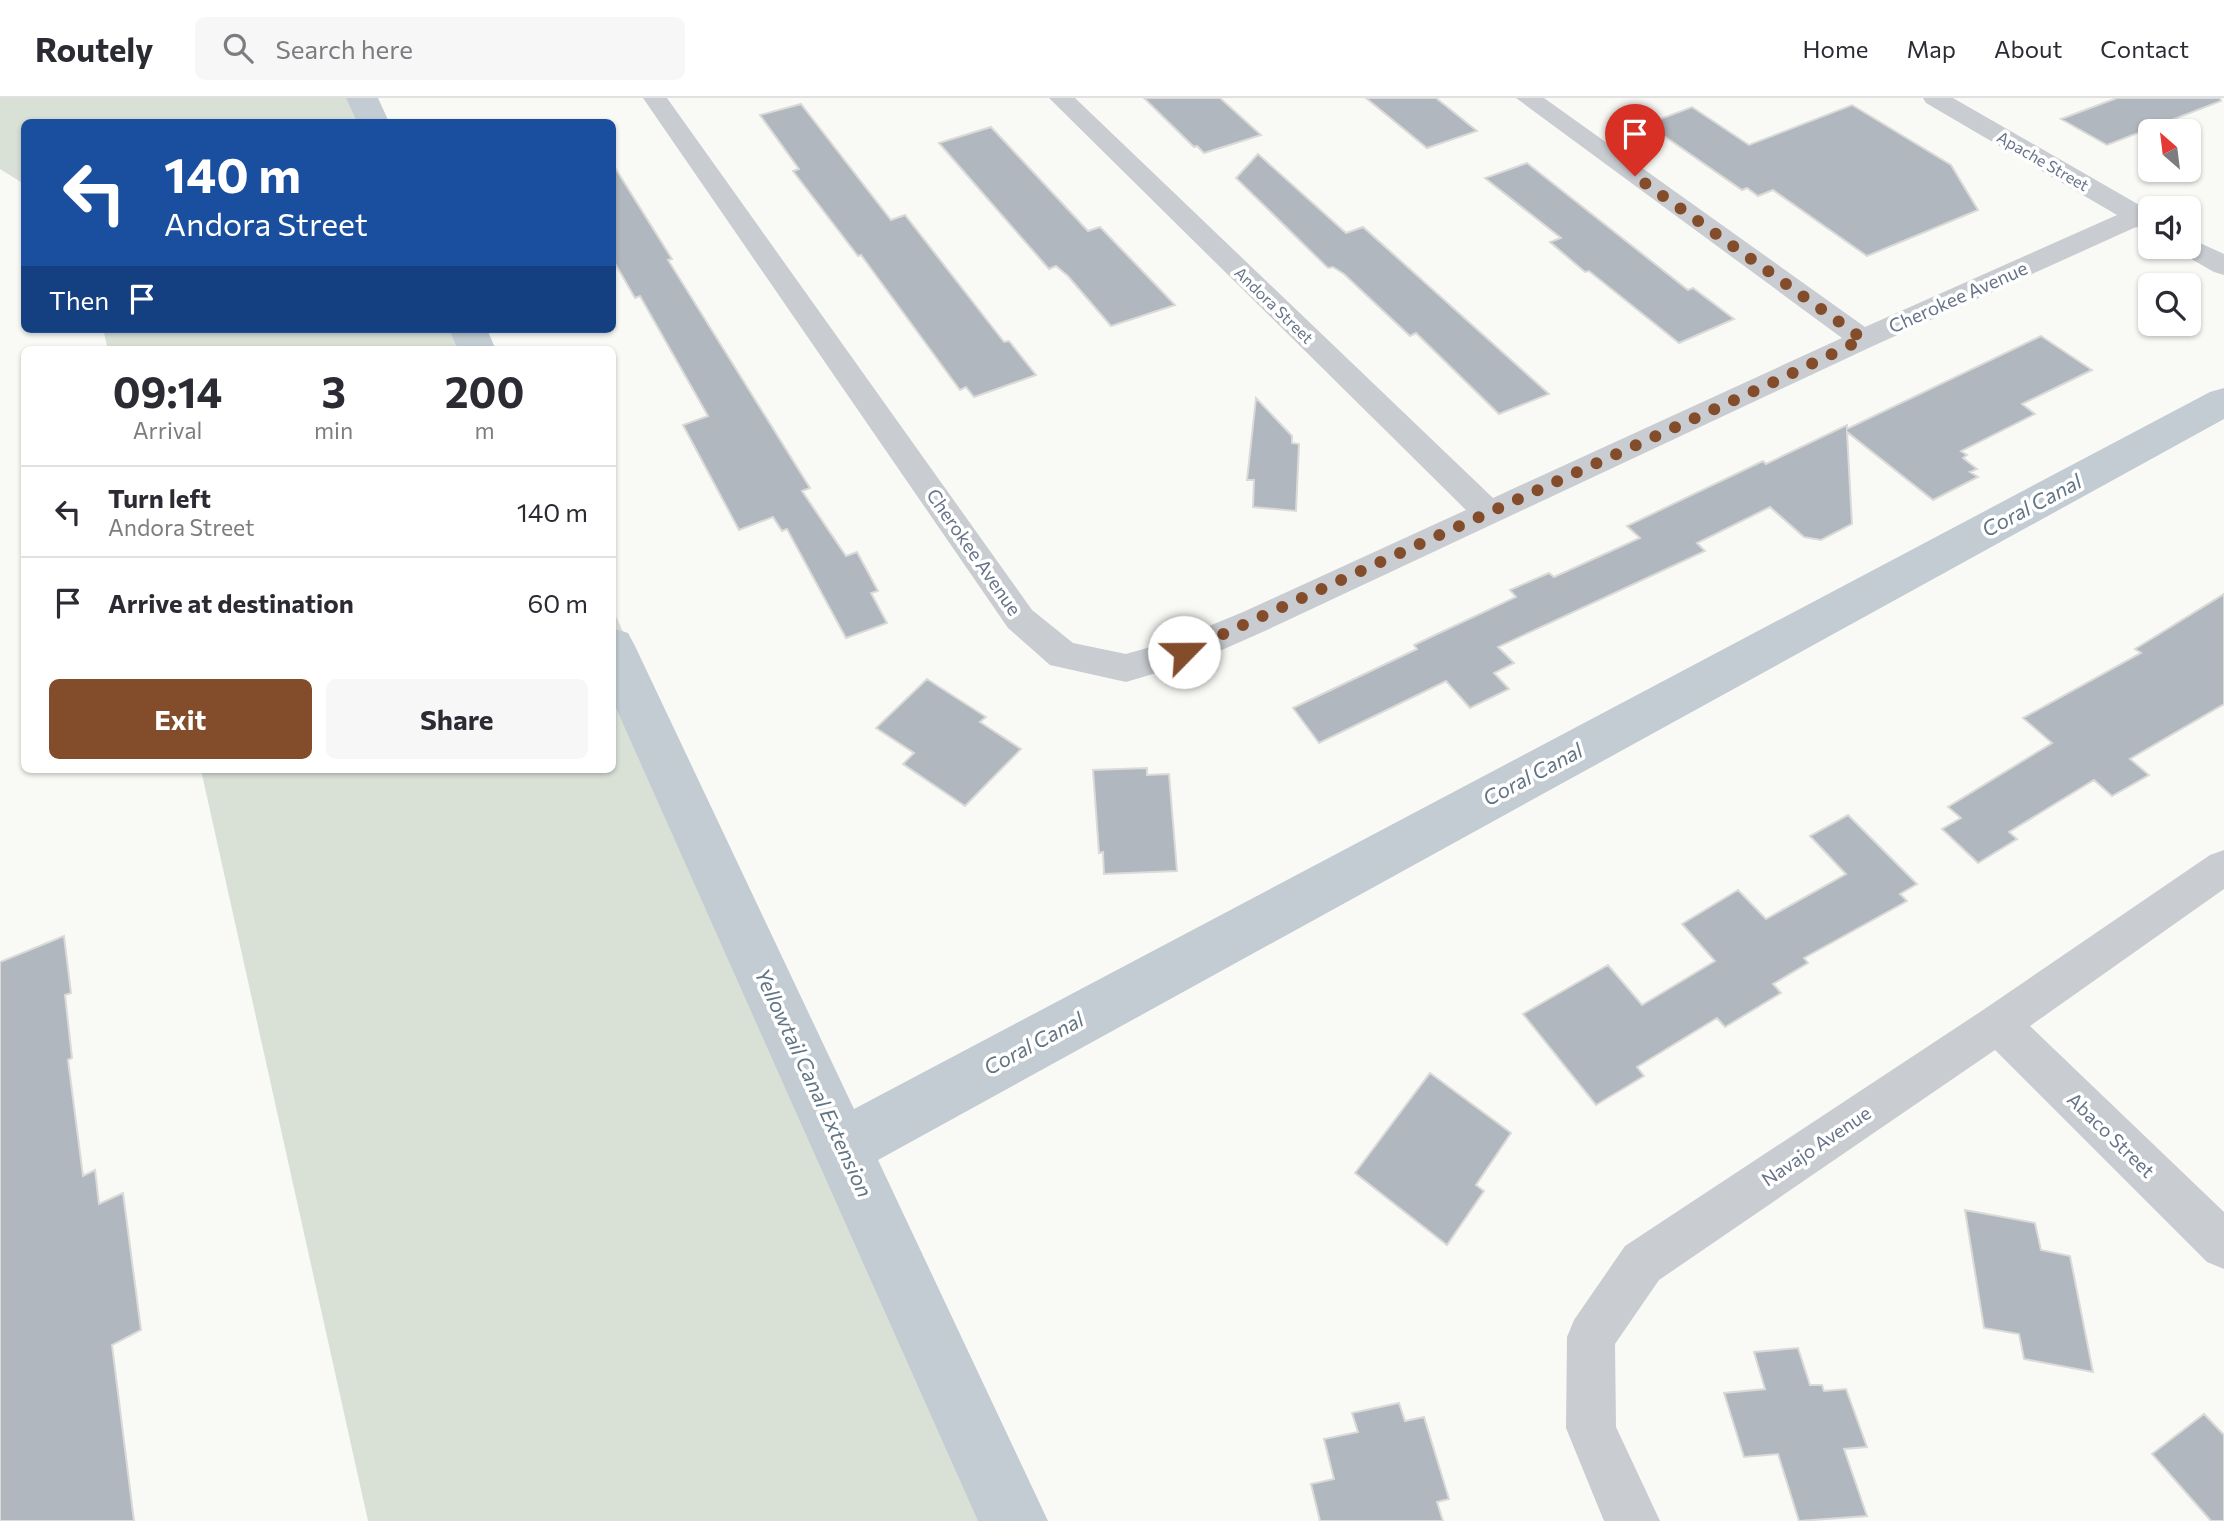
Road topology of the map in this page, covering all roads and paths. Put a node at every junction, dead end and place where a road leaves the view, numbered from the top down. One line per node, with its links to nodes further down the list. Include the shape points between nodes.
1 (655, 98): 10 (street, Cherokee Avenue, via 1020,619 1063,655 1126,668 1184,652)
2 (1061, 98): 10 (street, Andora Street)
3 (1528, 98): 9 (street)
4 (1935, 98): 5 (street, Apache Street)
5 (2138, 216)
6 (2138, 223): 9 (street, Cherokee Avenue)
7 (2201, 253): 8 (street)
8 (2224, 266)
9 (1863, 339): 10 (street, Cherokee Avenue)
10 (1488, 512)
11 (2224, 867): 12 (street, Navajo Avenue)
12 (1998, 1024): 13 (street, Abaco Street); 14 (street, Navajo Avenue, via 1642,1263 1591,1337 1591,1428)
13 (2224, 1245)
14 (1634, 1521)

